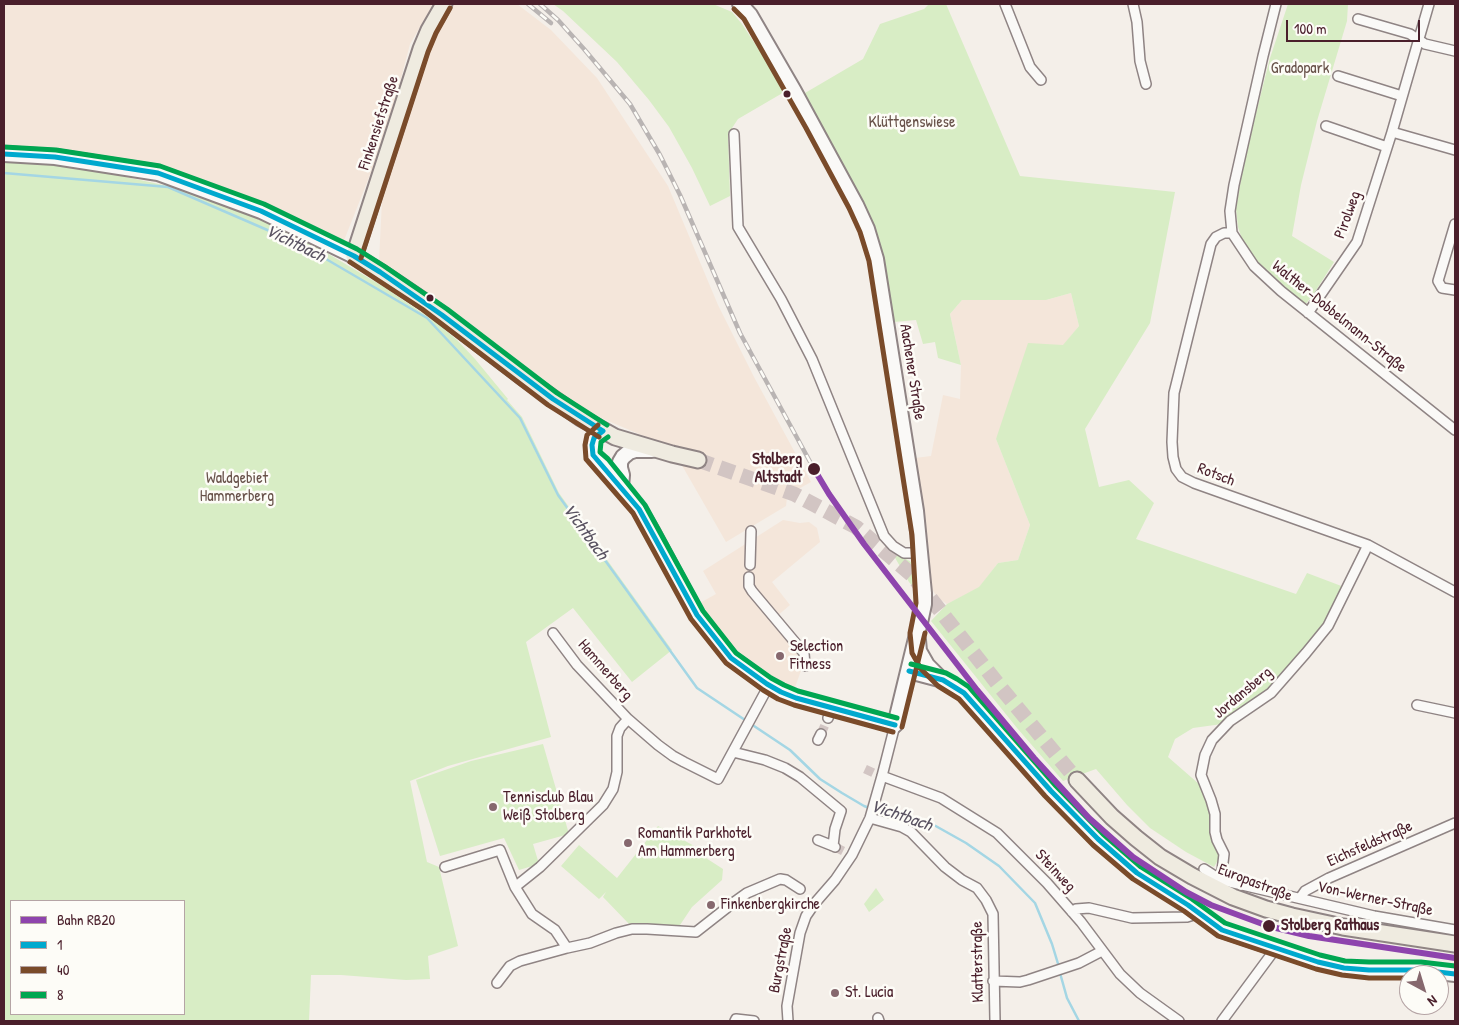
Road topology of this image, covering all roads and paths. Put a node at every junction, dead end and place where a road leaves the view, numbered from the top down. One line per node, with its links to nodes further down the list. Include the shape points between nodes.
1 (444, 4): 22 (main road, Finkensiefstraße, via 422,49)
2 (740, 4): 32 (street, Aachener Straße, via 750,15 813,124 868,229 886,320)
3 (1005, 4): 11 (street, via 1030,67)
4 (1133, 4): 12 (street)
5 (1276, 4): 21 (street, via 1234,185 1230,211)
6 (1429, 4): 8 (street, Pirolweg)
7 (1358, 19): 8 (street)
8 (1418, 39): 9 (street, via 1425,44); 13 (street, Pirolweg)
9 (1455, 51)
10 (1338, 76): 13 (street)
11 (1041, 80)
12 (1146, 84)
13 (1402, 96): 15 (street, Pirolweg)
14 (1326, 126): 17 (street)
15 (1392, 132): 17 (street, Pirolweg); 18 (street)
16 (734, 134): 32 (street, via 738,227 782,299 812,359 884,536 904,553)
17 (1387, 146): 24 (street, Pirolweg, via 1357,242)
18 (1455, 150)
19 (4, 154): 22 (street, via 55,157 158,173 261,211)
20 (1455, 224): 23 (street, via 1438,281 1442,288)
21 (1232, 233): 24 (street, Walther-Dobbelmann-Straße, via 1254,266); 31 (street, Rotsch, via 1216,237 1211,244 1174,393 1172,442 1176,469 1182,477 1194,483)
22 (354, 256): 26 (main road, via 426,303 553,399)
23 (1455, 290)
24 (1308, 313): 25 (street, Walther-Dobbelmann-Straße)
25 (1455, 430)
26 (603, 431): 27 (main road); 29 (street, via 602,464)
27 (661, 450): 28 (main road); 29 (street, via 629,452 620,462)
28 (698, 460)
29 (621, 486): 41 (street, via 652,531 697,615 731,658)
30 (751, 531): 33 (street)
31 (1368, 545): 35 (street, Rotsch); 54 (street, Jordansberg, via 1328,626 1271,692 1230,721 1212,740 1205,755 1201,776 1211,800 1215,832 1224,854)
32 (920, 553): 36 (street, Aachener Straße, via 924,604)
33 (750, 565)
34 (749, 577): 38 (street, via 752,592 804,653)
35 (1455, 592)
36 (917, 632): 39 (street, Aachener Straße); 40 (street, via 919,651 927,665)
37 (554, 633): 44 (street, Hammerberg, via 577,665)
38 (805, 666)
39 (909, 670): 40 (street); 45 (street, Aachener Straße)
40 (943, 680): 59 (street, via 964,693 1098,839 1137,873)
41 (769, 685): 45 (street, via 830,713); 46 (street)
42 (1417, 705): 43 (street)
43 (1455, 713)
44 (628, 719): 46 (street, via 673,756 718,779); 55 (street, Hammerberg, via 617,736 617,772 613,789 603,805)
45 (895, 724): 47 (street, Aachener Straße)
46 (733, 752): 51 (street, via 785,768 841,811 835,828 834,847)
47 (881, 776): 49 (street, Burgstraße); 58 (street, Steinweg, via 941,798 993,830)
48 (1077, 780): 61 (main road, Europastraße, via 1112,817 1148,848 1233,897 1266,909 1343,927)
49 (871, 815): 66 (street, Klatterstraße, via 911,832 945,867 977,888 986,900 993,914); 70 (street, Burgstraße, via 834,880 806,916 800,932)
50 (1455, 823): 57 (street, Eichsfeldstraße, via 1329,878 1305,891)
51 (818, 840)
52 (445, 867): 55 (street, via 500,850)
53 (1204, 869): 54 (street, Von-Werner-Straße)
54 (1221, 880): 57 (street, Von-Werner-Straße)
55 (515, 888): 62 (street, via 532,914 555,930)
56 (800, 889): 62 (street, via 780,879 762,886 747,893 696,932 632,929)
57 (1300, 898): 60 (street, Von-Werner-Straße, via 1374,916)
58 (1072, 912): 59 (street, via 1089,908 1140,918 1187,917); 64 (street, Steinweg)
59 (1200, 913): 63 (street, via 1222,930)
60 (1455, 930)
61 (1455, 944)
62 (567, 948): 67 (street, via 510,966)
63 (1276, 948): 65 (street, via 1344,968); 73 (street)
64 (1102, 951): 66 (street, via 1084,962 1020,982); 72 (street, Steinweg, via 1140,993)
65 (1455, 974)
66 (993, 981): 71 (street, Klatterstraße)
67 (497, 983)
68 (736, 1020): 69 (street)
69 (754, 1021)
70 (788, 1021)
71 (995, 1021)
72 (1179, 1021)
73 (1222, 1021)

